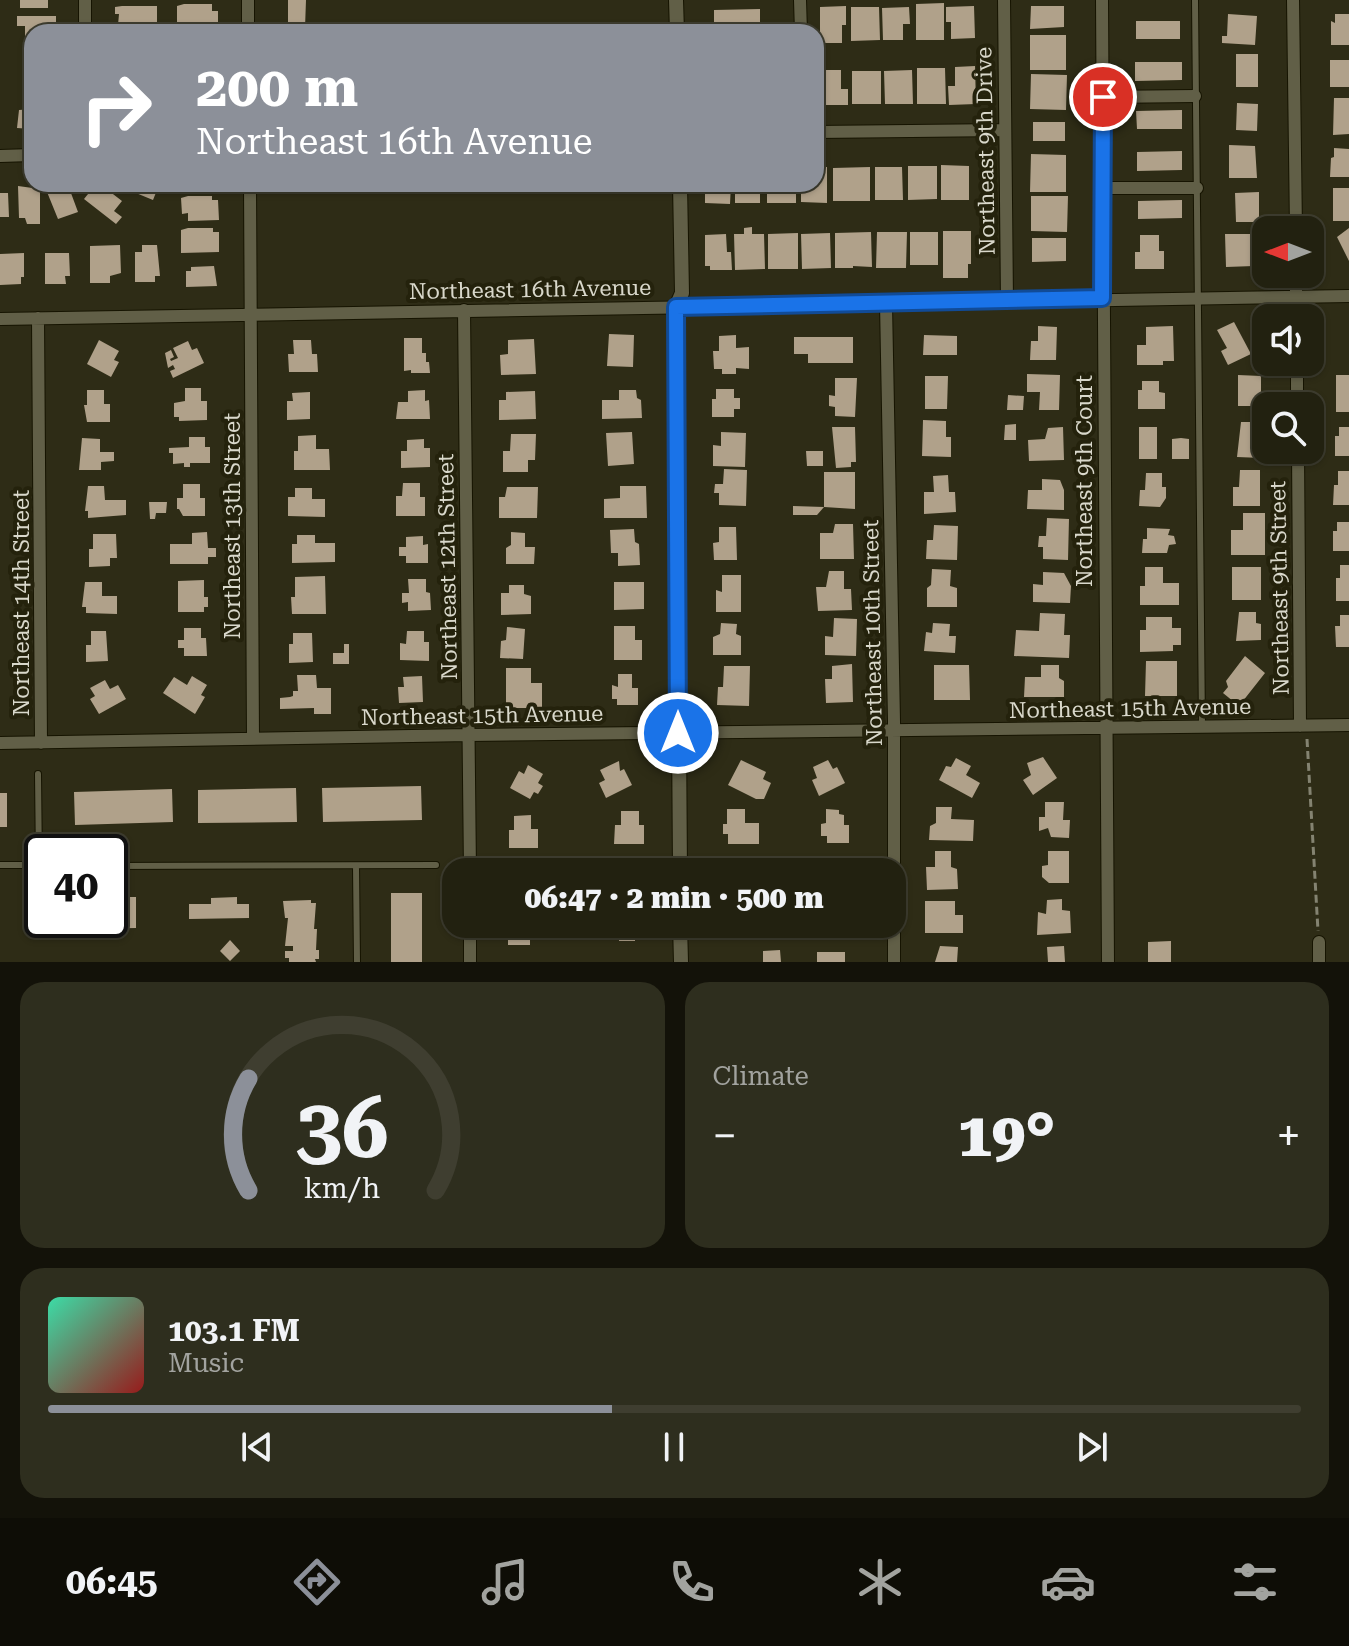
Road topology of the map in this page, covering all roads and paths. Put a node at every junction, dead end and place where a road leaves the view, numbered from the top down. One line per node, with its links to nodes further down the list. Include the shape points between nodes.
1 (85, 0): 9 (street)
2 (248, 0): 10 (street)
3 (676, 0): 11 (street)
4 (800, 0): 12 (street)
5 (1004, 0): 15 (street, Northeast 9th Drive)
6 (1102, 0): 14 (street, Northeast 9th Court)
7 (1195, 0): 13 (lane)
8 (1293, 0): 23 (street)
9 (85, 24)
10 (248, 24)
11 (677, 24)
12 (801, 24)
13 (1195, 96): 14 (street); 20 (lane)
14 (1103, 97): 19 (street, Northeast 9th Court)
15 (1005, 130): 16 (street); 29 (street, Northeast 9th Drive)
16 (824, 132)
17 (24, 155): 18 (street)
18 (0, 156)
19 (1103, 188): 20 (street); 28 (street, Northeast 9th Court)
20 (1197, 188): 26 (lane)
21 (250, 192): 34 (street, Northeast 13th Street)
22 (680, 192): 32 (street, via 682,293)
23 (1296, 216)
24 (1296, 288): 27 (street)
25 (1349, 296): 27 (street, Northeast 16th Avenue)
26 (1199, 297): 27 (street, Northeast 16th Avenue); 28 (street, Northeast 16th Avenue); 40 (lane)
27 (1296, 297): 31 (street)
28 (1102, 298): 29 (street, Northeast 16th Avenue); 41 (street, Northeast 9th Court)
29 (1007, 301): 30 (street, Northeast 16th Avenue)
30 (886, 304): 32 (street, Northeast 16th Avenue); 42 (street, Northeast 10th Street)
31 (1296, 304)
32 (676, 307): 33 (street, Northeast 16th Avenue); 43 (street)
33 (464, 310): 34 (street, Northeast 16th Avenue); 44 (street, Northeast 12th Street)
34 (252, 314): 35 (street, Northeast 16th Avenue); 45 (street, Northeast 13th Street)
35 (38, 318): 36 (street, Northeast 16th Avenue); 47 (street, Northeast 14th Street)
36 (0, 319)
37 (1298, 464): 39 (street, Northeast 9th Street)
38 (1349, 725): 39 (street, Northeast 15th Avenue)
39 (1303, 726): 40 (street, Northeast 15th Avenue); 59 (path)
40 (1202, 727): 41 (street, Northeast 15th Avenue)
41 (1105, 728): 42 (street, Northeast 15th Avenue); 64 (street, Northeast 9th Court)
42 (894, 730): 43 (street, Northeast 15th Avenue); 63 (street, Northeast 10th Street)
43 (678, 733): 44 (street, Northeast 15th Avenue); 51 (street)
44 (469, 735): 45 (street, Northeast 15th Avenue); 50 (street, Northeast 12th Street)
45 (253, 738): 47 (street, Northeast 15th Avenue)
46 (0, 743): 47 (street, Northeast 15th Avenue)
47 (41, 743)
48 (38, 774): 49 (lane)
49 (40, 834)
50 (470, 858)
51 (680, 858)
52 (0, 865): 53 (lane)
53 (24, 865)
54 (436, 865): 56 (lane)
55 (128, 866): 56 (lane)
56 (356, 866): 60 (lane)
57 (470, 938): 61 (street)
58 (680, 938): 62 (street)
59 (1319, 942): 65 (street)
60 (357, 962)
61 (470, 962)
62 (681, 962)
63 (894, 962)
64 (1108, 962)
65 (1319, 962)

